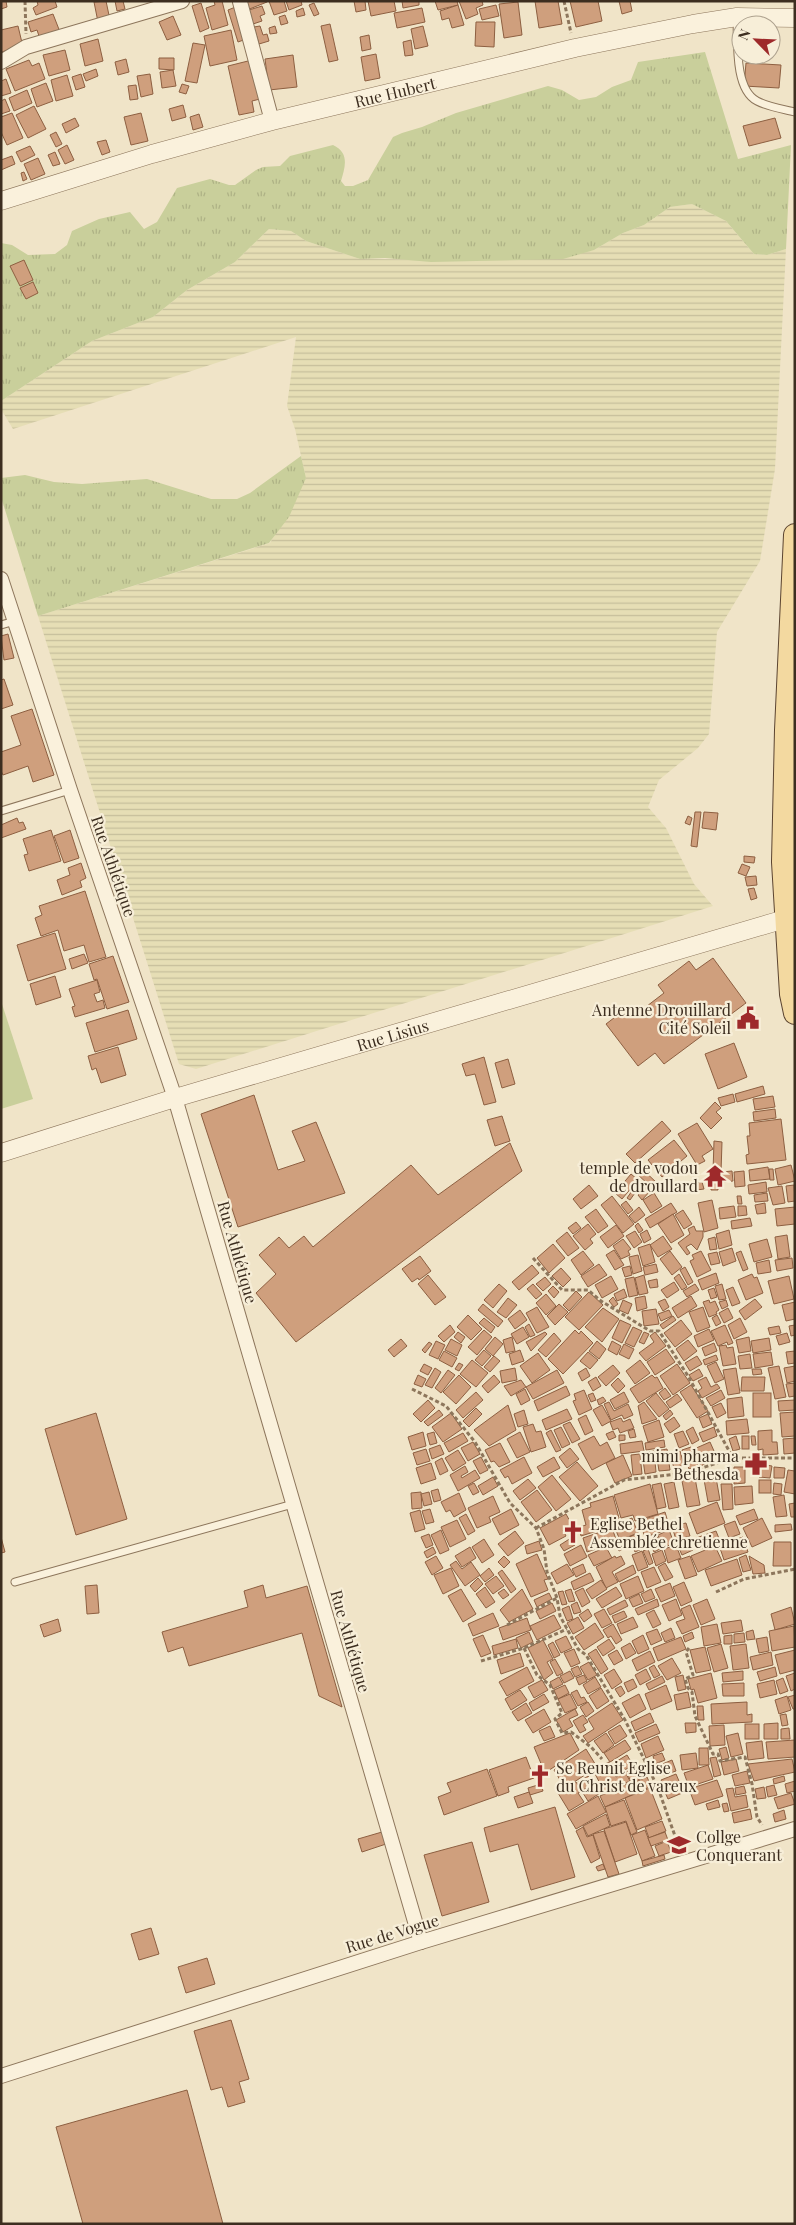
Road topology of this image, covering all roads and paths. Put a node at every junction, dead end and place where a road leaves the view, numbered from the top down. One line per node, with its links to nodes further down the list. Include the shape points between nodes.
1 (25, 1): 8 (path)
2 (182, 1): 8 (street)
3 (564, 1): 9 (path)
4 (240, 2): 13 (street)
5 (731, 18): 9 (street, Rue Hubert)
6 (781, 18): 7 (street, Rue Hubert)
7 (795, 18)
8 (26, 47): 10 (street)
9 (575, 48): 13 (street, Rue Hubert)
10 (1, 62)
11 (741, 65): 12 (lane, via 743,87 748,95 758,102)
12 (795, 112)
13 (272, 121): 14 (street, Rue Hubert)
14 (1, 201)
15 (795, 535): 20 (main road, via 786,730)
16 (1, 579): 17 (street, Rue Athlétique)
17 (8, 623): 18 (street, Rue Athlétique)
18 (70, 790): 19 (lane); 22 (street, Rue Athlétique)
19 (1, 811)
20 (785, 915): 21 (main road); 22 (street, Rue Lisius)
21 (795, 1013)
22 (175, 1098): 23 (street, Rue Lisius); 28 (street, Rue Athlétique)
23 (1, 1153)
24 (533, 1258): 26 (path, via 562,1290 588,1290 650,1332 659,1330)
25 (412, 1389): 29 (path, via 446,1406 475,1442 510,1503)
26 (733, 1458): 27 (path); 29 (path, via 686,1473 624,1480)
27 (795, 1458)
28 (293, 1504): 31 (lane); 43 (street, Rue Athlétique)
29 (536, 1528): 33 (path)
30 (795, 1569): 32 (path, via 744,1579)
31 (16, 1582)
32 (716, 1592)
33 (557, 1598): 34 (path); 35 (path)
34 (507, 1624)
35 (566, 1630): 36 (path); 42 (path, via 586,1655 625,1720 658,1788)
36 (524, 1648): 38 (path); 39 (path, via 537,1675 550,1685 562,1713 555,1719 562,1733 571,1732)
37 (689, 1648): 41 (path, via 686,1652 693,1676 685,1679 692,1692 695,1716 713,1754 718,1754 720,1761 745,1757 757,1817)
38 (481, 1661)
39 (602, 1759)
40 (795, 1829): 41 (street, Rue de Vogue)
41 (768, 1837): 42 (street, Rue de Vogue)
42 (684, 1862): 43 (street, Rue de Vogue)
43 (421, 1942): 44 (street, Rue de Vogue)
44 (1, 2076)

